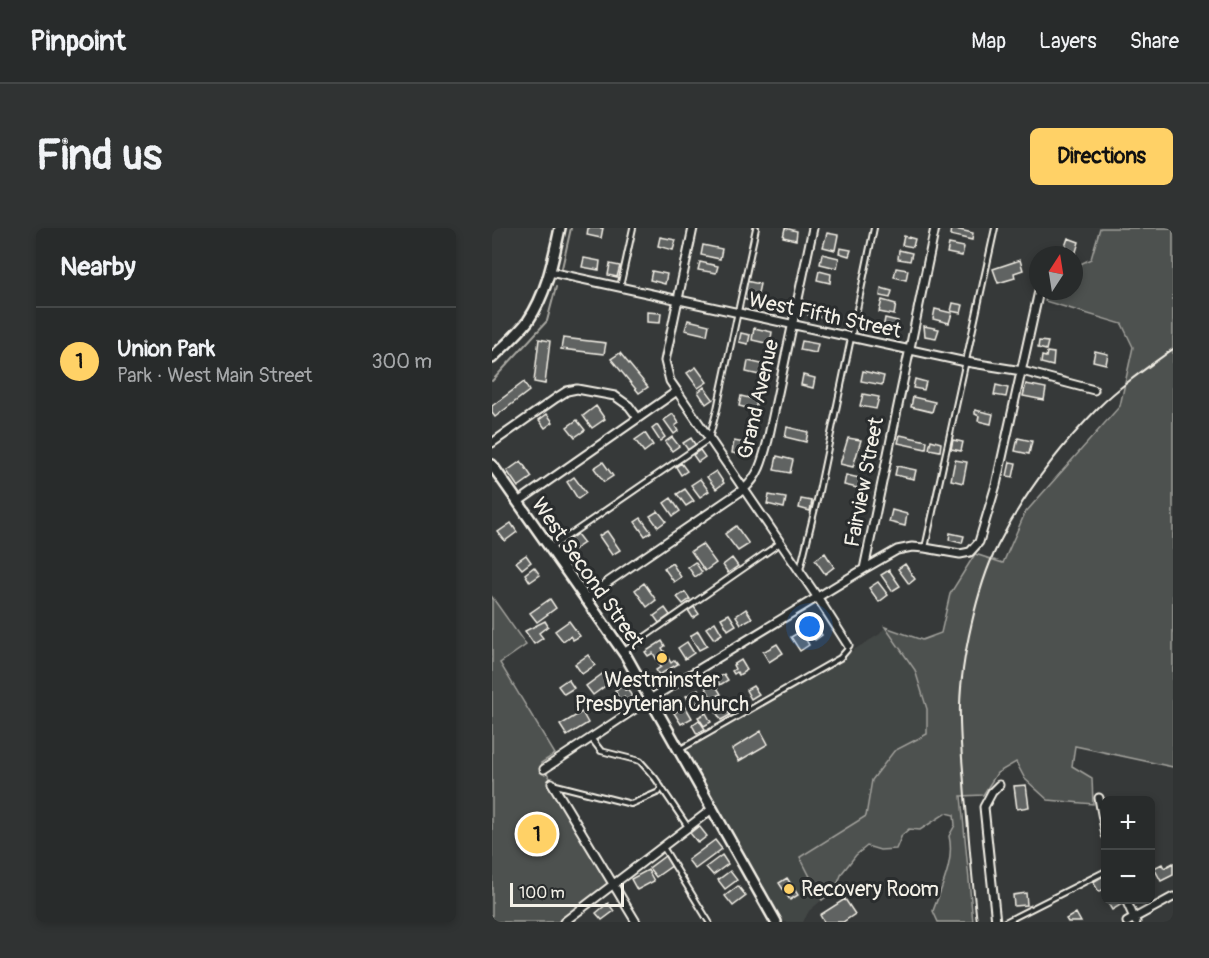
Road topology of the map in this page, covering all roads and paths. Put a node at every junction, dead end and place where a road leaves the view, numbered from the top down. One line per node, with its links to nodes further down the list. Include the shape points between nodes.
1 (560, 228): 9 (main road)
2 (633, 228): 10 (lane)
3 (693, 228): 11 (street)
4 (756, 228): 13 (lane)
5 (813, 228): 14 (street, Grand Avenue)
6 (874, 228): 15 (lane)
7 (935, 228): 16 (street, Fairview Street)
8 (995, 228): 18 (lane)
9 (550, 272): 10 (street, West Fifth Street); 17 (main road, via 540,301 527,322)
10 (620, 287): 11 (street, West Fifth Street)
11 (677, 300): 13 (street, West Fifth Street); 21 (street, via 665,361)
12 (1037, 300): 19 (street)
13 (737, 313): 14 (street, West Fifth Street); 23 (lane)
14 (792, 324): 15 (street, West Fifth Street); 26 (street, Grand Avenue, via 761,467)
15 (851, 337): 16 (street, West Fifth Street); 32 (lane)
16 (910, 350): 18 (street, West Fifth Street); 31 (street, Fairview Street)
17 (492, 358)
18 (966, 362): 19 (street, West Fifth Street); 29 (lane)
19 (1022, 371): 20 (street, West Fifth Street); 29 (street, via 979,542 970,552 960,554)
20 (1094, 390)
21 (677, 391): 22 (street); 23 (street)
22 (638, 418): 24 (street, via 615,396 577,389 567,391); 27 (street)
23 (709, 439): 26 (street); 30 (lane)
24 (492, 443)
25 (492, 465): 27 (main road, West Second Street)
26 (744, 489): 28 (street); 34 (street, Grand Avenue)
27 (518, 502): 30 (main road, West Second Street)
28 (780, 543): 32 (street); 36 (lane)
29 (925, 548): 31 (street, via 897,550)
30 (549, 549): 34 (main road, West Second Street)
31 (864, 569): 33 (street, Fairview Street)
32 (800, 571): 33 (street)
33 (818, 598): 35 (street); 37 (street, Fairview Street)
34 (585, 600): 36 (main road, West Second Street)
35 (848, 645): 39 (lane, via 840,658)
36 (622, 652): 37 (main road, West Second Street)
37 (650, 699): 38 (street, Fairview Street); 39 (main road, West Second Street)
38 (591, 738): 40 (street, Fairview Street); 43 (lane, via 601,751 640,761)
39 (679, 750): 45 (main road, West Second Street)
40 (544, 769)
41 (552, 783): 43 (lane, via 631,804); 50 (street)
42 (999, 785): 58 (street, via 984,807)
43 (661, 787): 47 (lane)
44 (1099, 798): 46 (street)
45 (712, 809): 47 (street); 57 (main road, West Second Street)
46 (1101, 809)
47 (688, 827): 48 (street)
48 (663, 846): 50 (street); 56 (lane)
49 (1101, 874): 59 (lane)
50 (613, 884): 54 (street); 55 (street)
51 (1173, 897): 53 (street)
52 (1127, 904): 53 (street)
53 (1133, 921)
54 (564, 922)
55 (636, 922)
56 (709, 922)
57 (776, 922)
58 (996, 922)
59 (1005, 922)

